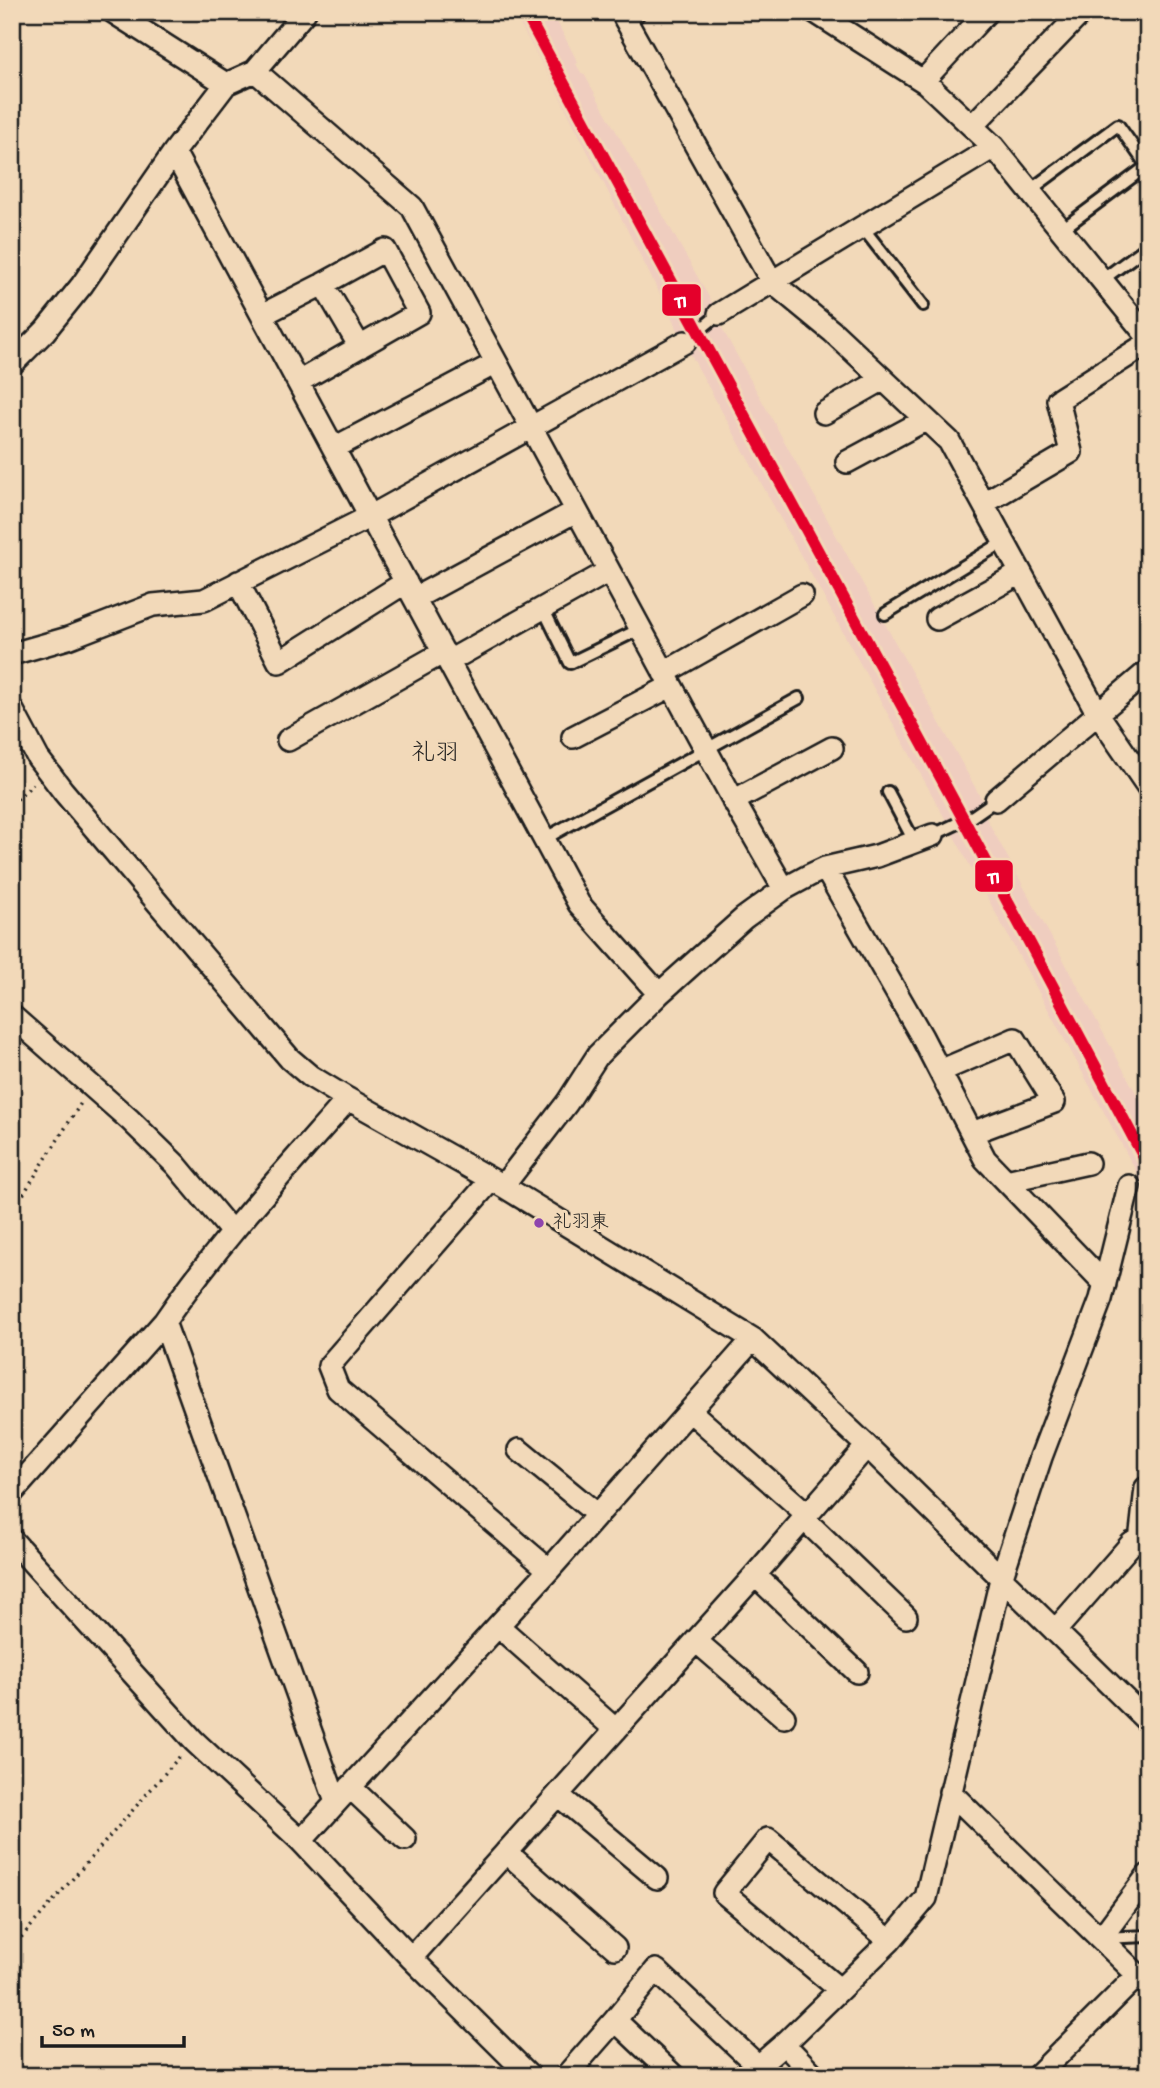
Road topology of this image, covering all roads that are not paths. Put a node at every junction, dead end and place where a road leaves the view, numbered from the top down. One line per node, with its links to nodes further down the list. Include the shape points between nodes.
1 (113, 12): 9 (street)
2 (305, 12): 7 (street)
3 (634, 12): 18 (street, via 625,19)
4 (815, 12): 8 (street)
5 (987, 12): 8 (street)
6 (1083, 12): 10 (street)
7 (255, 71): 9 (street); 27 (street, via 412,207)
8 (923, 80): 10 (street)
9 (226, 84): 12 (street)
10 (972, 126): 11 (street)
11 (994, 147): 13 (street); 14 (street)
12 (174, 152): 22 (street); 28 (street, via 82,285)
13 (1030, 191): 15 (street); 15 (lane, via 1118,125 1147,166)
14 (863, 228): 18 (street); 20 (lane)
15 (1062, 230): 17 (street)
16 (1148, 246): 17 (lane)
17 (1102, 280): 23 (street)
18 (772, 282): 21 (street); 29 (street)
19 (323, 284): 22 (street); 26 (street); 26 (street, via 386,250 419,313)
20 (923, 305)
21 (719, 314): 24 (lane)
22 (262, 315): 30 (street)
23 (1148, 337)
24 (685, 342): 33 (street)
25 (1148, 343): 36 (street, via 1058,400 1071,452)
26 (360, 347): 30 (street)
27 (496, 363): 33 (street); 34 (street)
28 (12, 364)
29 (883, 380): 31 (street); 32 (street)
30 (298, 382): 34 (street)
31 (824, 413)
32 (925, 421): 35 (street); 36 (street, via 949,441)
33 (531, 427): 37 (street); 38 (street)
34 (334, 448): 38 (street)
35 (847, 462)
36 (984, 503): 39 (street)
37 (576, 511): 40 (street); 43 (street)
38 (371, 516): 42 (street); 43 (street)
39 (1005, 541): 41 (street); 46 (lane)
40 (609, 571): 45 (street); 48 (street)
41 (1021, 573): 47 (street); 55 (street)
42 (238, 582): 43 (street, via 279,662); 49 (street, via 204,600 153,605)
43 (411, 590): 50 (street)
44 (802, 595): 52 (street)
45 (543, 608): 48 (lane, via 570,663); 50 (street)
46 (885, 614)
47 (937, 619)
48 (640, 629): 52 (street)
49 (12, 654)
50 (446, 656): 57 (street); 64 (street)
51 (1148, 670): 55 (street)
52 (668, 680): 56 (street); 59 (street)
53 (799, 698): 59 (lane)
54 (12, 709): 71 (street, via 47,770 290,1059)
55 (1098, 714): 60 (street); 62 (street)
56 (573, 737)
57 (288, 740)
58 (832, 748): 63 (street)
59 (706, 750): 63 (street); 64 (lane)
60 (1148, 787)
61 (888, 792): 65 (lane)
62 (996, 800): 65 (lane)
63 (733, 801): 67 (street)
64 (544, 839): 68 (street, via 579,904)
65 (924, 839): 66 (street)
66 (825, 869): 67 (street); 70 (street)
67 (785, 889): 68 (street, via 744,918)
68 (659, 994): 75 (street, via 598,1055 567,1103)
69 (12, 1016): 77 (street, via 176,1165)
70 (940, 1071): 72 (street); 72 (street, via 1015,1039 1055,1102)
71 (348, 1099): 75 (street); 77 (street)
72 (972, 1133): 74 (street, via 985,1159)
73 (1088, 1163): 74 (street)
74 (1006, 1181): 78 (street)
75 (497, 1183): 80 (street); 90 (street, via 328,1366 338,1389)
76 (1129, 1186): 78 (street)
77 (231, 1231): 79 (street)
78 (1105, 1284): 92 (street)
79 (164, 1322): 85 (street); 102 (street)
80 (753, 1339): 81 (street); 82 (street)
81 (690, 1411): 86 (street); 87 (street)
82 (867, 1446): 87 (street); 92 (street)
83 (519, 1450): 86 (street)
84 (1146, 1489): 89 (street)
85 (12, 1493)
86 (598, 1515): 90 (street)
87 (806, 1517): 91 (street); 93 (street)
88 (12, 1540): 105 (street, via 194,1741)
89 (1144, 1541): 95 (street, via 1132,1543)
90 (549, 1570): 94 (street)
91 (755, 1575): 96 (street); 97 (street)
92 (1001, 1579): 95 (street); 101 (street)
93 (906, 1617)
94 (498, 1626): 100 (street); 102 (street)
95 (1055, 1631): 99 (street)
96 (696, 1642): 98 (street); 100 (street)
97 (857, 1672)
98 (784, 1717)
99 (1148, 1722)
100 (616, 1730): 103 (street)
101 (950, 1792): 110 (street); 111 (street, via 926,1898)
102 (343, 1795): 104 (street); 105 (street)
103 (558, 1795): 106 (street); 108 (street)
104 (405, 1839)
105 (301, 1841): 113 (street)
106 (506, 1852): 112 (street); 113 (street)
107 (1148, 1875): 110 (street)
108 (657, 1878)
109 (1148, 1936): 110 (lane)
110 (1101, 1938): 114 (street)
111 (890, 1941): 115 (street); 115 (street, via 768,1839 724,1893)
112 (615, 1948)
113 (411, 1958): 119 (street)
114 (1143, 1980): 123 (street)
115 (839, 1989): 117 (street)
116 (615, 2020): 118 (street, via 656,1970); 120 (street); 121 (street)
117 (784, 2044): 118 (street); 122 (street)
118 (753, 2071)
119 (530, 2076)
120 (566, 2076)
121 (674, 2076)
122 (815, 2076)
123 (1037, 2076)

